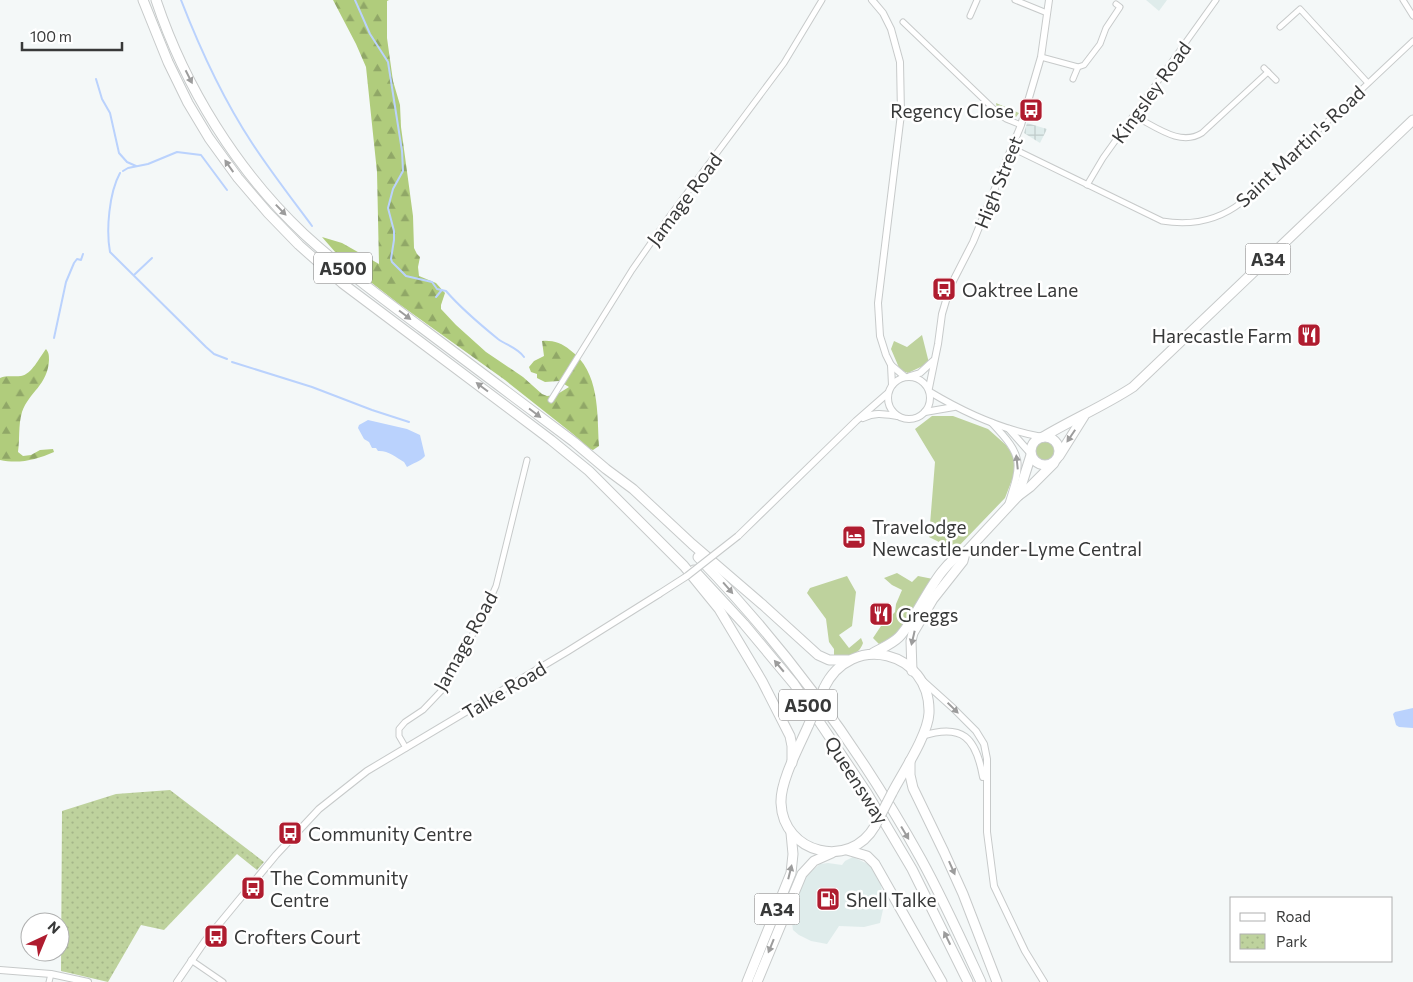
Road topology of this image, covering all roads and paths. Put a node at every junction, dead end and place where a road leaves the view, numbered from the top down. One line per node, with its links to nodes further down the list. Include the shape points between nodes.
1 (143, 0): 46 (highway, A500, one-way to 1, via 342,283 274,220 238,178 188,103)
2 (156, 0): 45 (highway, A500, one-way to 45, via 184,68 205,108 247,170 276,205 346,270)
3 (822, 0): 33 (street, Jamage Road, via 789,56 632,270)
4 (872, 0): 28 (street, via 891,29 900,62 901,114 878,303 880,336)
5 (977, 0): 12 (street)
6 (1015, 0): 11 (street)
7 (1049, 0): 11 (street, High Street)
8 (1216, 0): 22 (street, Kingsley Road)
9 (1403, 0): 13 (street)
10 (1116, 4): 18 (street, via 1120,7 1100,44)
11 (1047, 13): 17 (street, High Street)
12 (970, 16)
13 (1413, 16)
14 (903, 22): 24 (street, via 999,114)
15 (1280, 27): 21 (street, via 1300,9)
16 (1413, 41): 21 (street, Saint Martin's Road)
17 (1041, 57): 18 (street); 24 (street, High Street)
18 (1078, 67): 19 (street)
19 (1073, 79)
20 (1276, 80): 22 (street, via 1266,70 1196,137 1180,139)
21 (1368, 82): 26 (street, Saint Martin's Road, via 1242,202 1215,218 1192,223 1162,221)
22 (1134, 116): 26 (street, Kingsley Road)
23 (1413, 120): 37 (highway, A34, via 1138,382)
24 (1021, 125): 25 (street, High Street)
25 (1012, 148): 26 (street, Saint Martin's Road); 27 (street, High Street, via 974,242 950,287)
26 (1087, 185)
27 (934, 360): 29 (street, via 920,373); 31 (street, High Street)
28 (891, 364): 29 (street); 30 (street)
29 (907, 376): 30 (street); 31 (street, via 917,377)
30 (892, 385): 32 (street)
31 (929, 390): 34 (street); 35 (street, via 929,405)
32 (888, 393): 36 (street, via 890,408); 38 (street, Talke Road)
33 (551, 400)
34 (954, 407): 35 (street); 39 (street)
35 (925, 412): 36 (street, via 912,419)
36 (898, 416): 38 (street, Talke Road, via 871,414)
37 (1084, 416): 41 (highway, A34); 44 (highway, A34, one-way to 44)
38 (856, 422): 54 (street, Talke Road, bridge, via 738,536 687,576)
39 (990, 422): 40 (street); 48 (street, one-way to 39, via 1018,473 1016,453)
40 (1009, 429): 41 (street); 42 (street)
41 (1043, 437): 42 (highway, via 1034,442); 44 (highway, via 1052,439 1059,448)
42 (1031, 454): 44 (highway, via 1042,466); 47 (highway, A34)
43 (528, 460): 54 (street, Jamage Road, via 496,586 484,616 444,688 399,729)
44 (1056, 460): 47 (highway, A34)
45 (606, 469): 51 (highway, via 633,489 818,655 829,660); 72 (highway, Queensway / A500, one-way to 72, via 724,584 810,686 921,859)
46 (589, 471): 56 (highway, via 684,566 719,609 780,714 790,736); 71 (highway, Queensway / A500, one-way to 46, via 912,869 867,793 794,684 674,548)
47 (1018, 496): 48 (highway, A34)
48 (1007, 509): 49 (highway, A34)
49 (965, 552): 50 (highway, A34, via 957,555 939,577 898,638); 52 (highway, A34, one-way to 52, via 963,561 933,599 913,633)
50 (873, 653): 51 (highway); 52 (highway, via 898,659)
51 (848, 660): 56 (highway, bridge, via 834,672 824,688)
52 (914, 673): 53 (highway, via 928,705 928,719); 57 (street, one-way to 57, via 980,737 987,759)
53 (922, 736): 55 (highway); 57 (street, via 950,731 969,740 981,763)
54 (406, 748): 61 (street, Talke Road, via 367,771 306,822 248,886)
55 (911, 758): 59 (highway, bridge, via 870,834); 73 (highway, one-way to 73, via 913,788 963,894)
56 (792, 763): 58 (highway, via 782,788 781,802)
57 (986, 793): 74 (street, via 986,832 994,886 1025,951)
58 (791, 833): 60 (highway, via 816,849); 68 (highway, A34, one-way to 58, via 791,873)
59 (847, 850): 60 (highway); 70 (highway, via 867,856 875,864)
60 (834, 852): 69 (highway, A34, one-way to 69, via 814,861 802,874)
61 (191, 960): 66 (street, Talke Road); 67 (street)
62 (0, 970): 63 (street)
63 (51, 974): 64 (street); 65 (street)
64 (49, 982)
65 (88, 982)
66 (177, 982)
67 (223, 982)
68 (747, 982)
69 (757, 982)
70 (942, 982)
71 (968, 982)
72 (981, 982)
73 (997, 982)
74 (1044, 982)

